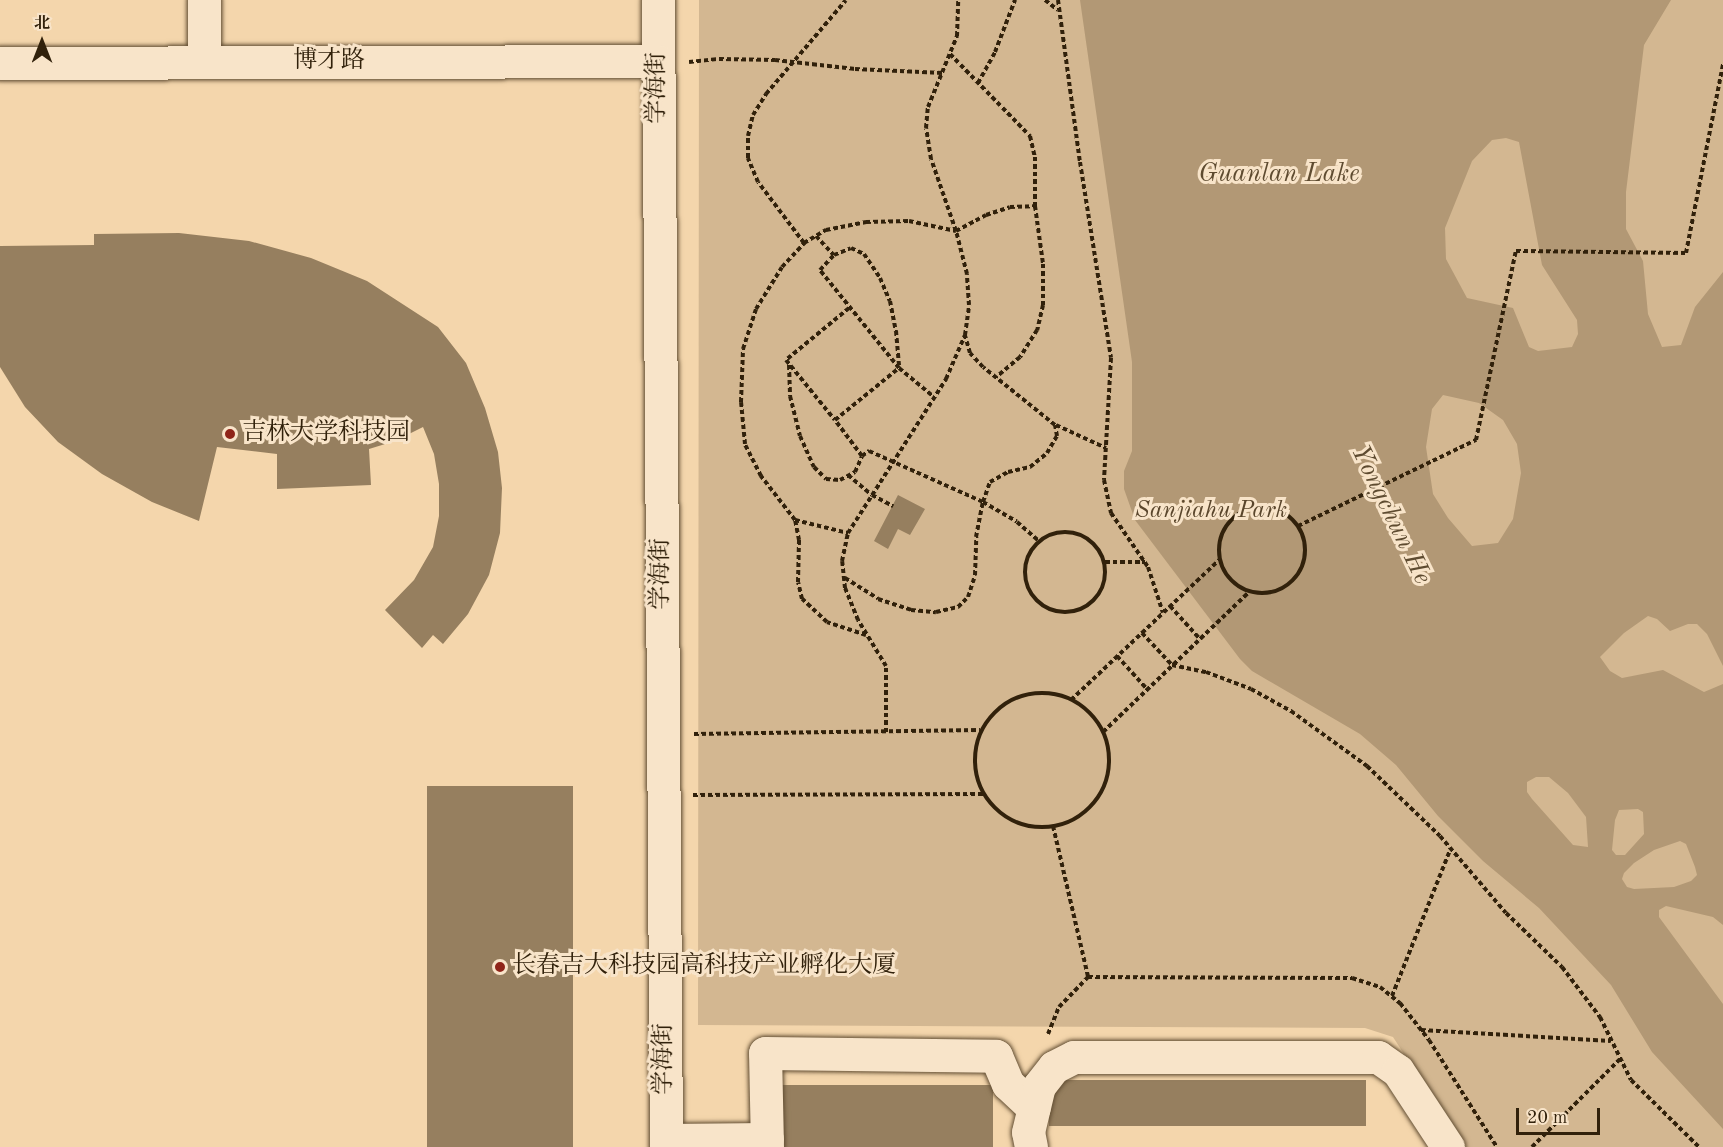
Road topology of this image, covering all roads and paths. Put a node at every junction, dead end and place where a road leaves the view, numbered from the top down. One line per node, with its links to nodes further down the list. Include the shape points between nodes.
1 (204, 0): 11 (street)
2 (658, 0): 10 (street, 学海街)
3 (846, 0): 12 (path)
4 (958, 0): 9 (path, via 957,36)
5 (1016, 0): 16 (path)
6 (1044, 0): 8 (path)
7 (1058, 0): 8 (path)
8 (1059, 11): 30 (path, via 1111,358)
9 (950, 54): 15 (path); 16 (path)
10 (673, 61): 11 (street, 博才路); 12 (path); 58 (street, 学海街)
11 (204, 62): 13 (street, 博才路)
12 (792, 62): 15 (path); 20 (path, via 753,115 748,158 758,182)
13 (0, 63)
14 (1723, 64): 38 (path, via 1686,253 1516,251 1476,440)
15 (943, 73): 18 (path, via 928,107 926,128 931,159)
16 (978, 83): 17 (path, via 1030,136 1035,157)
17 (1035, 206): 18 (path, via 1010,207); 26 (path, via 1043,264 1043,305 1037,330 1020,357)
18 (956, 231): 19 (path, via 909,221 866,222 826,230); 23 (path, via 967,274 969,305)
19 (816, 236): 20 (path); 21 (path)
20 (804, 243): 37 (path, via 782,267 756,309 743,349 741,402 745,444 761,476)
21 (834, 255): 22 (path, via 820,270); 25 (path, via 851,248 864,254 880,278 890,301)
22 (849, 308): 24 (path, via 786,360); 25 (path)
23 (965, 335): 26 (path, via 970,353); 27 (path)
24 (789, 364): 28 (path); 33 (path, via 792,406 814,467 826,479 840,480)
25 (899, 368): 27 (path); 28 (path)
26 (996, 377): 29 (path)
27 (934, 397): 32 (path)
28 (835, 420): 31 (path)
29 (1055, 425): 30 (path); 35 (path, via 1057,436 1047,453 1030,467 1008,472 990,482)
30 (1106, 448): 43 (path, via 1104,480 1111,513)
31 (862, 456): 32 (path, via 869,451); 33 (path, via 855,472)
32 (892, 464): 34 (path); 35 (path)
33 (848, 475): 34 (path)
34 (872, 495): 36 (path); 39 (path)
35 (983, 502): 40 (path, via 1017,522); 44 (path, via 976,537 975,575 968,597 958,607 936,612 911,610 878,599)
36 (893, 506)
37 (795, 520): 39 (path); 49 (path, via 802,599 827,622)
38 (1298, 526): 41 (path, via 1276,509 1257,507 1240,512 1223,530); 45 (path, via 1305,548 1299,572 1278,590)
39 (848, 533): 44 (path, via 842,561)
40 (1039, 541): 42 (path, via 1057,532 1078,533 1094,544); 42 (path, via 1026,562 1027,586 1042,604 1053,610 1077,610 1097,596 1103,586)
41 (1219, 560): 45 (path, via 1225,574); 46 (path)
42 (1105, 562): 43 (path)
43 (1145, 562): 47 (path)
44 (844, 577): 49 (path)
45 (1248, 592): 50 (path)
46 (1170, 606): 47 (path); 50 (path)
47 (1163, 613): 48 (path)
48 (1142, 633): 51 (path); 52 (path)
49 (867, 635): 56 (path, via 885,666)
50 (1200, 639): 52 (path)
51 (1117, 656): 53 (path); 54 (path)
52 (1172, 665): 53 (path); 62 (path, via 1206,672 1251,689 1291,711 1367,766)
53 (1147, 689): 57 (path)
54 (1071, 700): 55 (path, via 1046,693 1028,694 996,710); 57 (path, via 1094,717)
55 (981, 730): 56 (path); 59 (path, via 974,759)
56 (885, 732): 58 (path)
57 (1103, 732): 61 (path, via 1110,763 1100,794 1077,818)
58 (663, 734): 60 (street, 学海街)
59 (983, 794): 60 (path); 61 (path, via 1009,819 1027,825)
60 (664, 795): 70 (street, 学海街)
61 (1053, 826): 63 (path)
62 (1451, 848): 64 (path); 66 (path, via 1506,913 1562,967 1600,1017)
63 (1088, 977): 64 (path, via 1352,978 1380,987); 68 (path, via 1059,1007 1048,1034)
64 (1392, 996): 65 (path)
65 (1420, 1030): 66 (path); 74 (path)
66 (1611, 1041): 67 (path)
67 (1620, 1059): 75 (path); 76 (path, via 1631,1080)
68 (1054, 1067): 69 (street, via 1040,1086); 73 (street, via 1074,1057 1378,1057 1398,1071)
69 (1034, 1107): 71 (street, via 1008,1084 996,1056 765,1053); 72 (street, via 1028,1132)
70 (666, 1143): 71 (street)
71 (767, 1143)
72 (1031, 1147)
73 (1448, 1147)
74 (1497, 1147)
75 (1532, 1147)
76 (1699, 1147)

